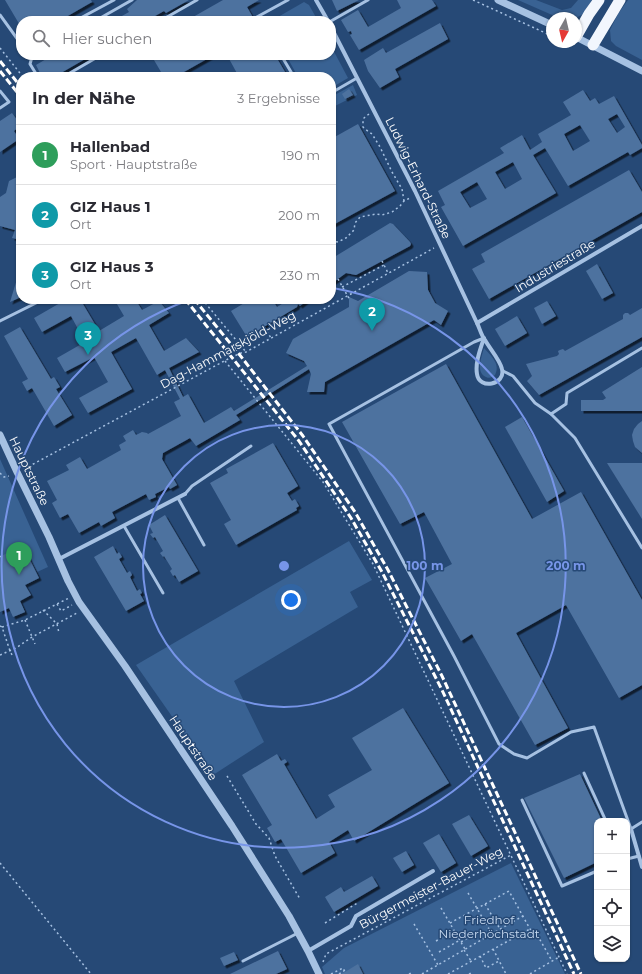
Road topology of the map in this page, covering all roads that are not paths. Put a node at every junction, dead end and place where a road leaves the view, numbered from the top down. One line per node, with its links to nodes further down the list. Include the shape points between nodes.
1 (114, 0): 10 (lane)
2 (132, 0): 13 (lane)
3 (197, 0): 14 (lane)
4 (288, 0): 15 (lane)
5 (316, 0): 16 (street)
6 (368, 0): 17 (lane)
7 (498, 0): 18 (street)
8 (599, 0): 19 (highway)
9 (620, 0): 23 (highway)
10 (108, 1): 12 (lane)
11 (0, 15): 20 (lane)
12 (84, 16)
13 (104, 16)
14 (169, 16)
15 (259, 16)
16 (325, 16)
17 (336, 18)
18 (546, 22)
19 (582, 26)
20 (16, 37)
21 (336, 37): 31 (street, Ludwig-Erhard-Straße)
22 (582, 40): 23 (street)
23 (593, 45): 27 (street)
24 (31, 60): 28 (lane, via 30,64)
25 (92, 60): 29 (lane)
26 (285, 60): 30 (lane)
27 (642, 71)
28 (35, 72)
29 (72, 72)
30 (291, 72)
31 (357, 78): 32 (lane); 38 (street, Ludwig-Erhard-Straße)
32 (336, 90)
33 (0, 91): 34 (lane, via 8,102)
34 (0, 108)
35 (642, 226): 38 (street, Industriestraße)
36 (34, 304): 37 (lane)
37 (0, 321)
38 (477, 323): 39 (street, Ludwig-Erhard-Straße)
39 (484, 338): 41 (street, Ludwig-Erhard-Straße); 41 (street, via 476,370 477,377 485,384 495,383); 56 (lane, via 329,424 499,744 514,754 527,758 571,732 594,727)
40 (642, 348): 42 (lane, via 567,393 566,404)
41 (503, 371): 42 (lane, via 512,376 535,403)
42 (551, 414): 49 (lane, via 575,438)
43 (0, 435): 50 (street, Hauptstraße)
44 (252, 446): 45 (lane, via 192,486)
45 (185, 494): 46 (street)
46 (178, 498): 47 (street); 48 (lane)
47 (124, 526): 50 (street); 51 (lane)
48 (204, 544)
49 (642, 548)
50 (60, 559): 62 (street, Hauptstraße, via 68,581 84,609 232,826)
51 (163, 593)
52 (584, 773): 54 (lane)
53 (522, 800): 61 (lane, via 562,886)
54 (605, 818)
55 (642, 822): 56 (lane)
56 (631, 829): 57 (street)
57 (639, 856): 58 (lane); 59 (street)
58 (630, 858)
59 (642, 867)
60 (433, 871): 63 (street, via 356,916 351,926)
61 (594, 872)
62 (298, 933): 63 (street, Hauptstraße); 64 (lane)
63 (308, 951): 65 (street, Hauptstraße)
64 (243, 961)
65 (318, 974)

